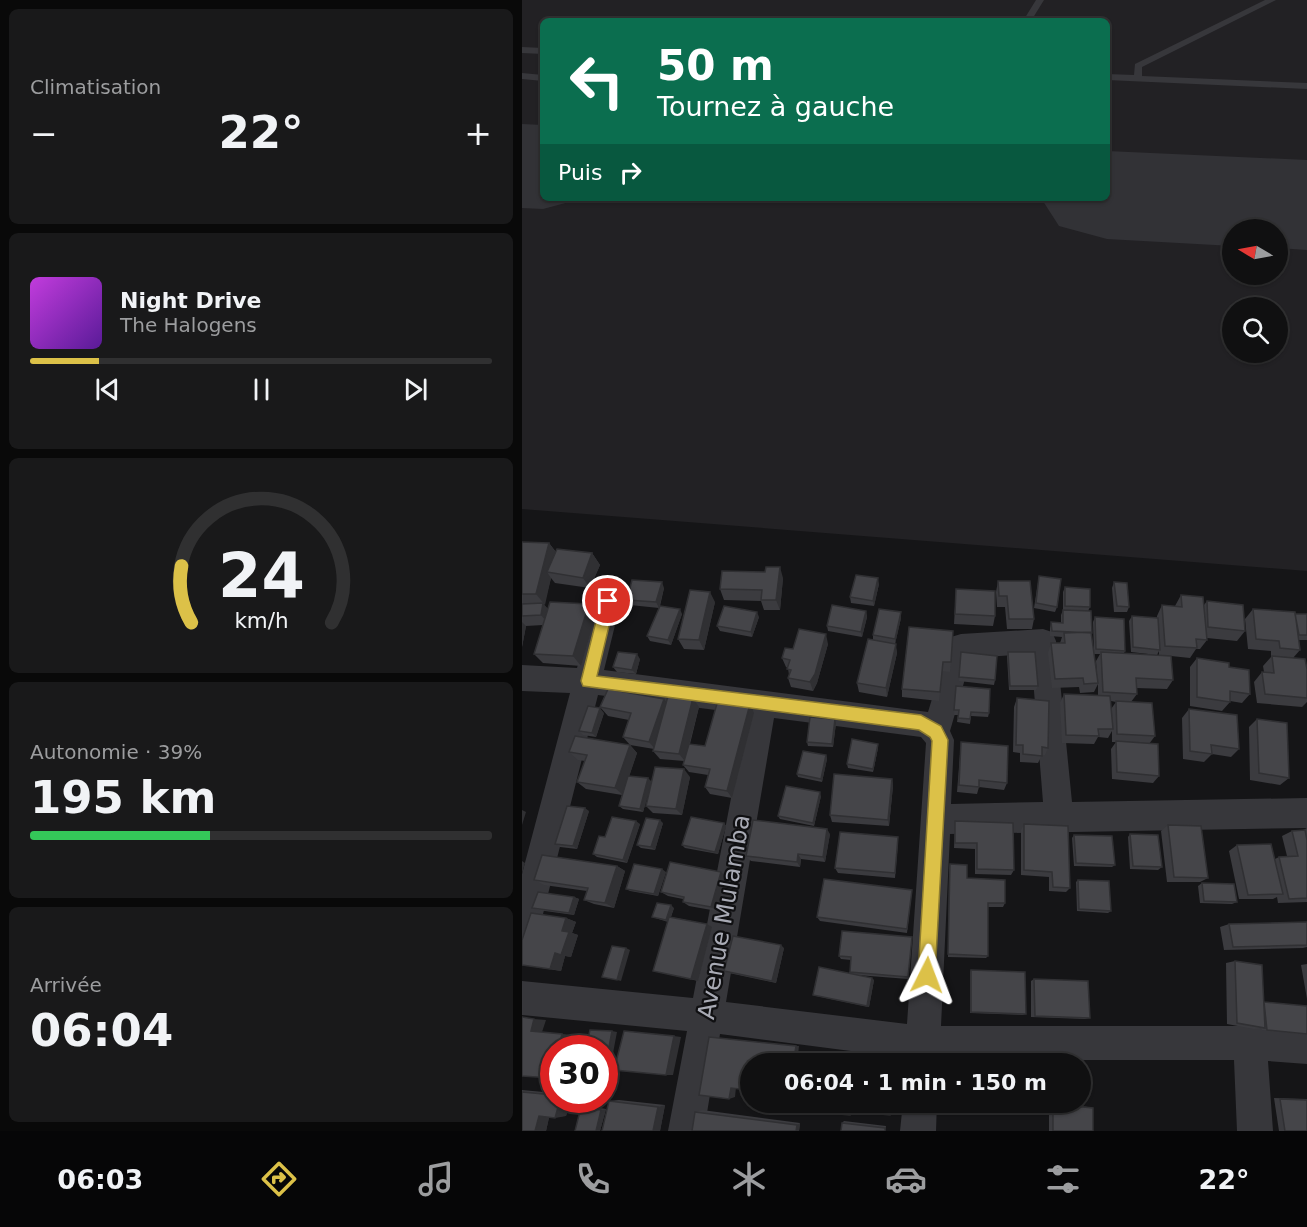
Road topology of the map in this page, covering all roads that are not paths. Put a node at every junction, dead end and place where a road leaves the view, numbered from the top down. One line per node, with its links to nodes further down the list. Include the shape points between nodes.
1 (1040, 0): 3 (lane)
2 (1272, 0): 9 (lane, via 1138,66)
3 (1029, 18)
4 (522, 50): 5 (lane)
5 (540, 51)
6 (522, 76): 8 (lane)
7 (1110, 76): 9 (lane)
8 (540, 78)
9 (1138, 78): 10 (lane)
10 (1307, 86)
11 (608, 601): 13 (street)
12 (522, 678): 13 (street)
13 (588, 681): 14 (street); 19 (street)
14 (763, 703): 15 (street, via 921,723); 21 (street, Avenue Mulamba)
15 (936, 731): 17 (street, via 961,646 1043,640); 18 (street, via 940,740)
16 (1307, 813): 17 (street)
17 (1059, 817): 18 (street)
18 (934, 819): 24 (street)
19 (522, 934)
20 (522, 998): 21 (street)
21 (706, 1016): 24 (street); 26 (street, Avenue Mulamba)
22 (1250, 1043): 23 (street); 24 (street); 28 (street)
23 (1307, 1047)
24 (923, 1053)
25 (919, 1113): 27 (street)
26 (686, 1131)
27 (918, 1131)
28 (1255, 1131)

